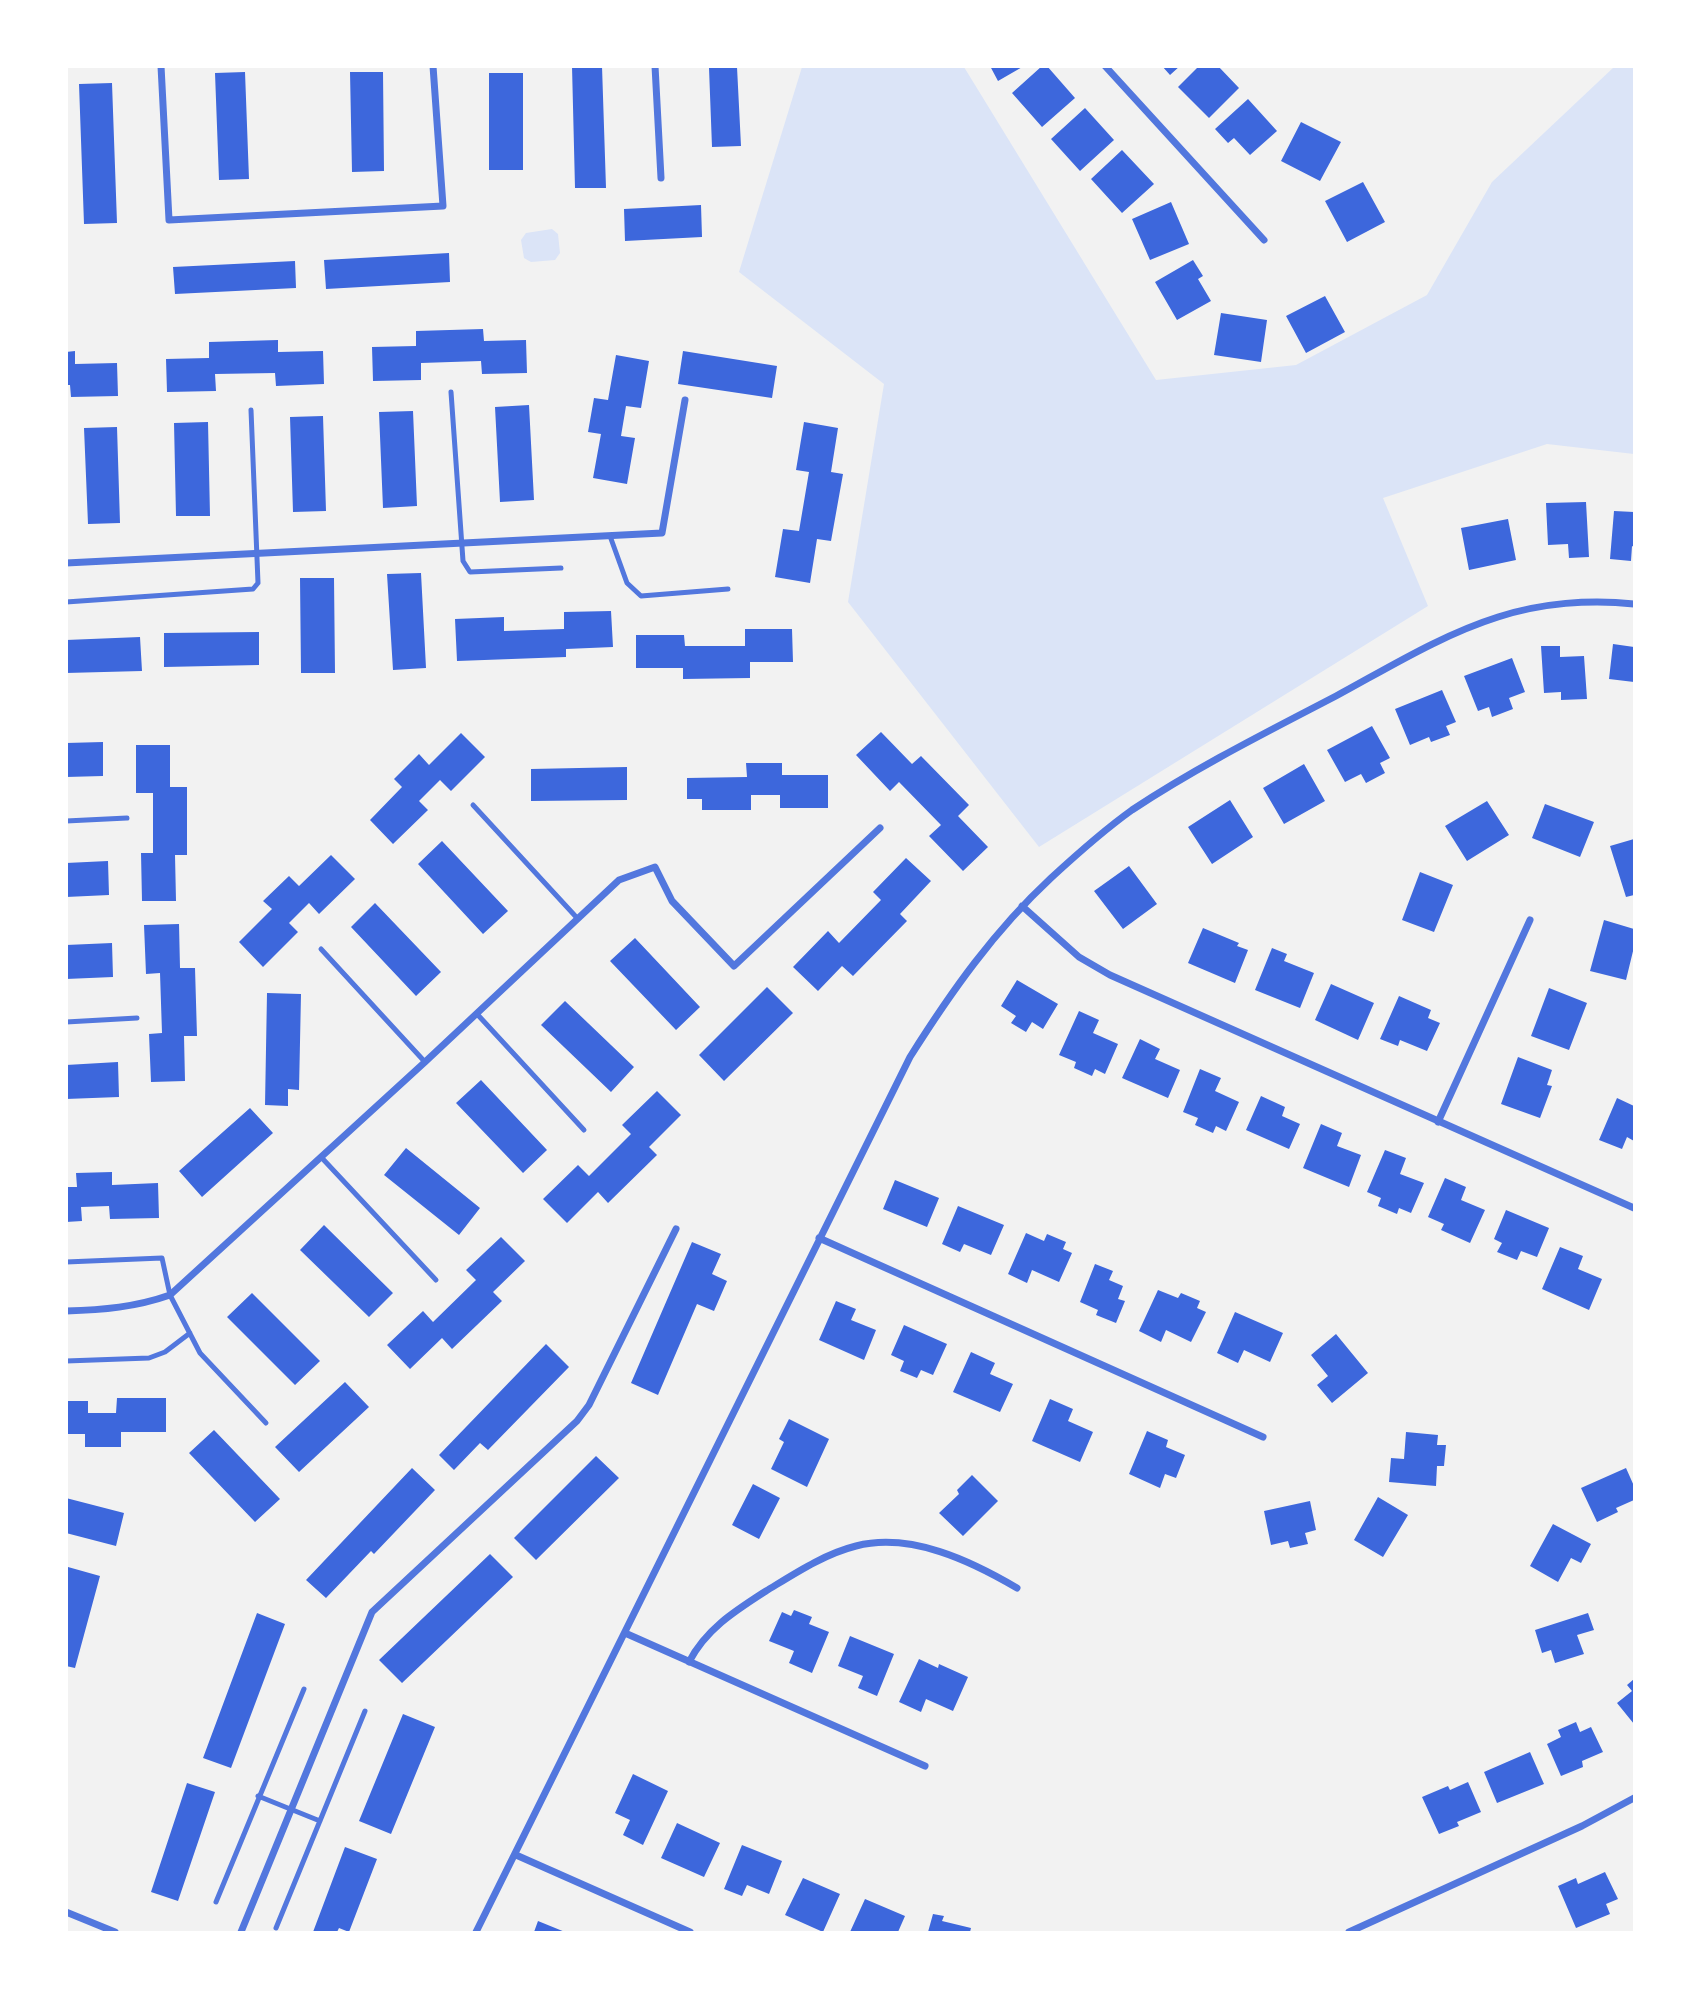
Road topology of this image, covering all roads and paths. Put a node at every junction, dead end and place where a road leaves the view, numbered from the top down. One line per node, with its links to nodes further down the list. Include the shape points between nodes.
1 (161, 66): 2 (street, via 169,220 443,206)
2 (433, 66)
3 (655, 66): 5 (street)
4 (1105, 66): 6 (street)
5 (662, 178)
6 (1264, 240)
7 (451, 392): 11 (lane)
8 (685, 400): 10 (street, via 662,533)
9 (251, 410): 12 (lane)
10 (610, 536): 11 (street); 15 (lane, via 627,583 641,596)
11 (462, 543): 12 (street); 14 (lane, via 463,561 470,572)
12 (257, 553): 13 (street); 16 (lane, via 258,583 253,589)
13 (66, 563)
14 (561, 568)
15 (728, 589)
16 (66, 602)
17 (1634, 604): 22 (street, via 1574,603 1500,616 1418,652 1186,776 1130,812)
18 (472, 805): 23 (lane)
19 (127, 818): 20 (lane)
20 (66, 821)
21 (880, 828): 23 (street, via 734,966 672,901 655,867 619,880)
22 (1022, 906): 30 (street, via 1079,957 1110,975); 35 (street, via 962,976 910,1057)
23 (578, 919): 26 (street)
24 (1530, 920): 30 (street)
25 (321, 949): 29 (lane)
26 (477, 1014): 29 (street); 31 (lane)
27 (136, 1018): 28 (lane)
28 (66, 1022)
29 (425, 1062): 32 (street)
30 (1438, 1122): 33 (street)
31 (584, 1130)
32 (321, 1157): 37 (lane); 38 (street)
33 (1634, 1208)
34 (676, 1229): 52 (street, via 577,1421 372,1612)
35 (819, 1238): 43 (street); 45 (street)
36 (66, 1262): 38 (lane, via 162,1258)
37 (436, 1280)
38 (170, 1296): 39 (street, via 120,1309); 40 (lane)
39 (66, 1311)
40 (190, 1333): 41 (lane, via 149,1358); 42 (lane, via 200,1353)
41 (66, 1361)
42 (266, 1423)
43 (1264, 1437)
44 (1017, 1588): 46 (street, via 967,1562 909,1544 858,1545 826,1557 760,1595 709,1632)
45 (625, 1633): 46 (street); 54 (street)
46 (689, 1662): 49 (street)
47 (304, 1689): 50 (lane)
48 (365, 1711): 53 (lane)
49 (925, 1766)
50 (258, 1796): 52 (lane); 55 (lane)
51 (1634, 1798): 62 (street)
52 (292, 1809): 53 (lane); 59 (street)
53 (320, 1821): 57 (lane)
54 (516, 1855): 60 (street); 61 (street)
55 (216, 1902)
56 (66, 1912): 58 (street)
57 (276, 1928)
58 (115, 1933)
59 (241, 1933)
60 (476, 1933)
61 (690, 1933)
62 (1349, 1933)

